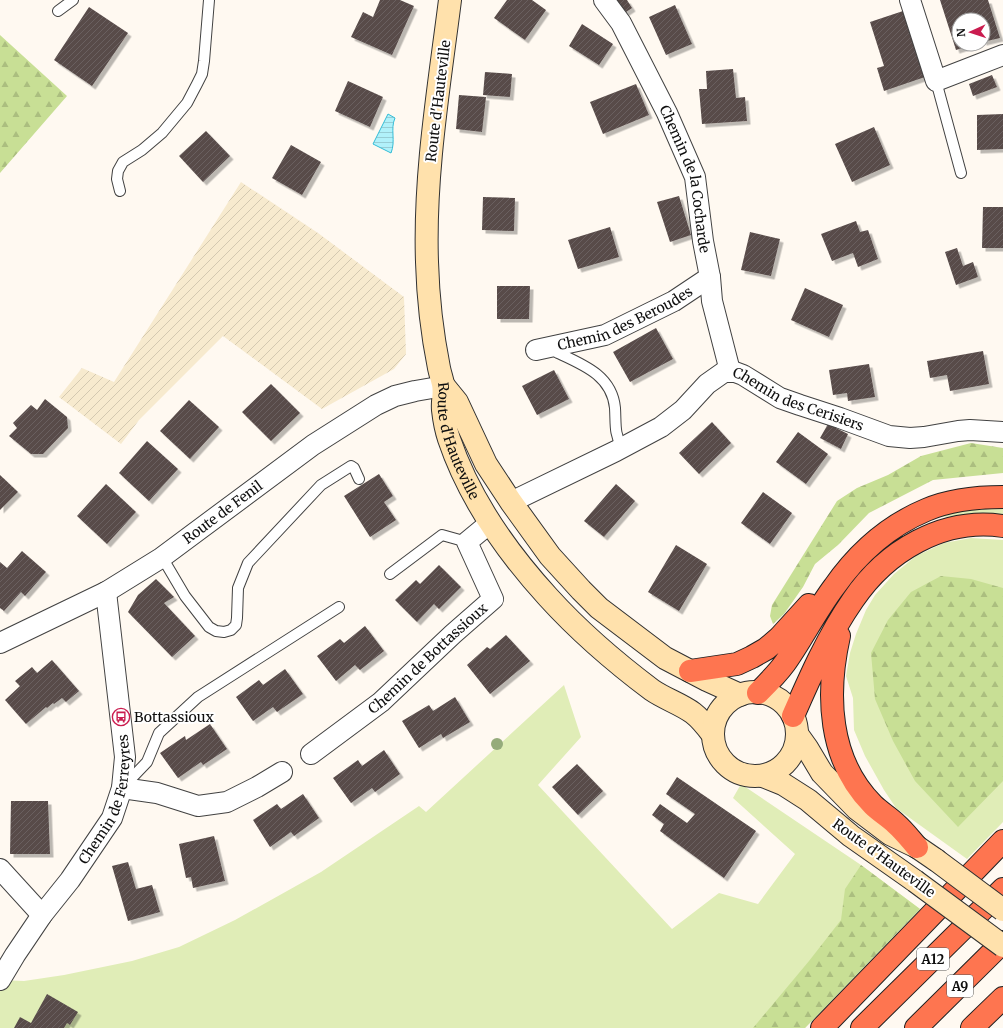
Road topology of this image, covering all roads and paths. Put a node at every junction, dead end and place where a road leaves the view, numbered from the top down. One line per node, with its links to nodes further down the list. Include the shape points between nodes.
1 (73, 0): 6 (lane)
2 (210, 0): 10 (lane, via 200,79 186,103 162,133 142,150 122,162 117,179)
3 (450, 0): 14 (main road, Route d'Hauteville, via 427,203 427,263 432,323)
4 (604, 0): 11 (street, Chemin de la Cocharde, via 621,23 695,177)
5 (910, 0): 8 (street)
6 (58, 11)
7 (1003, 55): 8 (street)
8 (936, 81): 9 (lane)
9 (961, 174)
10 (120, 191)
11 (710, 277): 12 (street, Chemin des Beroudes, via 674,301 604,335); 13 (street, Chemin de la Cocharde, via 712,301)
12 (544, 348): 16 (lane, via 582,364 607,385 615,409 616,437)
13 (730, 371): 15 (street, Chemin des Cerisiers, via 743,375 784,399 889,436 924,437 970,430); 16 (street, Chemin des Cerisiers, via 720,374 707,384 692,402 672,419)
14 (444, 386): 19 (main road, Route d'Hauteville, via 457,402 486,464); 20 (main road, Route d'Hauteville, via 443,409 449,438 462,472); 23 (street, Route de Fenil, via 395,396 376,405 313,445)
15 (1003, 432)
16 (622, 448): 19 (street, Chemin des Cerisiers)
17 (359, 479): 23 (lane, via 351,466 321,485 248,563 238,588 236,625 232,630 216,631 209,627 185,596)
18 (1003, 497): 25 (highway, via 953,502 926,510 901,523 879,538 854,562)
19 (511, 502): 20 (main road); 30 (main road, Route d'Hauteville, via 550,556 599,608 665,658)
20 (490, 523): 22 (street); 33 (main road, Route d'Hauteville, via 528,574 578,628 654,691 693,713)
21 (1003, 526): 28 (highway, via 965,526 937,532 908,546 880,568)
22 (467, 542): 24 (lane, via 442,535); 34 (street, Chemin de Bottassioux, via 493,599 381,702)
23 (162, 557): 26 (street, Route de Fenil)
24 (390, 574)
25 (834, 587): 30 (highway, via 813,601 766,649 737,664); 31 (highway, via 784,665)
26 (106, 592): 29 (street, Route de Fenil); 37 (street, Chemin de Ferreyres, via 125,757)
27 (339, 607): 37 (lane, via 198,697 159,733 147,762)
28 (845, 612): 32 (highway, via 807,684); 39 (highway, via 832,683 833,714 839,746 856,785 873,805)
29 (0, 643)
30 (690, 671): 31 (main road, Route d'Hauteville)
31 (749, 694): 32 (main road, via 772,696 782,702); 33 (main road, via 727,703 720,710)
32 (795, 725): 36 (main road, via 795,747 789,759 775,771); 39 (main road, Route d'Hauteville, via 822,773 857,809 890,834)
33 (713, 735): 36 (main road, via 717,754 730,769 743,775)
34 (311, 754)
35 (282, 772): 37 (street, via 228,802 198,806 157,793)
36 (763, 776): 45 (main road, Route d'Hauteville, bridge, via 783,784 808,800 851,836)
37 (122, 788): 43 (street, Chemin de Ferreyres, via 112,818 70,880)
38 (1003, 841): 48 (highway)
39 (917, 846): 42 (main road, Route d'Hauteville, bridge)
40 (0, 868): 43 (street)
41 (1003, 889): 49 (highway, A12)
42 (1003, 910)
43 (42, 915): 46 (street, Chemin de Ferreyres)
44 (1003, 942): 50 (highway, A9)
45 (1003, 946)
46 (0, 980)
47 (1003, 998): 51 (highway)
48 (822, 1028)
49 (862, 1028)
50 (916, 1028)
51 (972, 1028)

